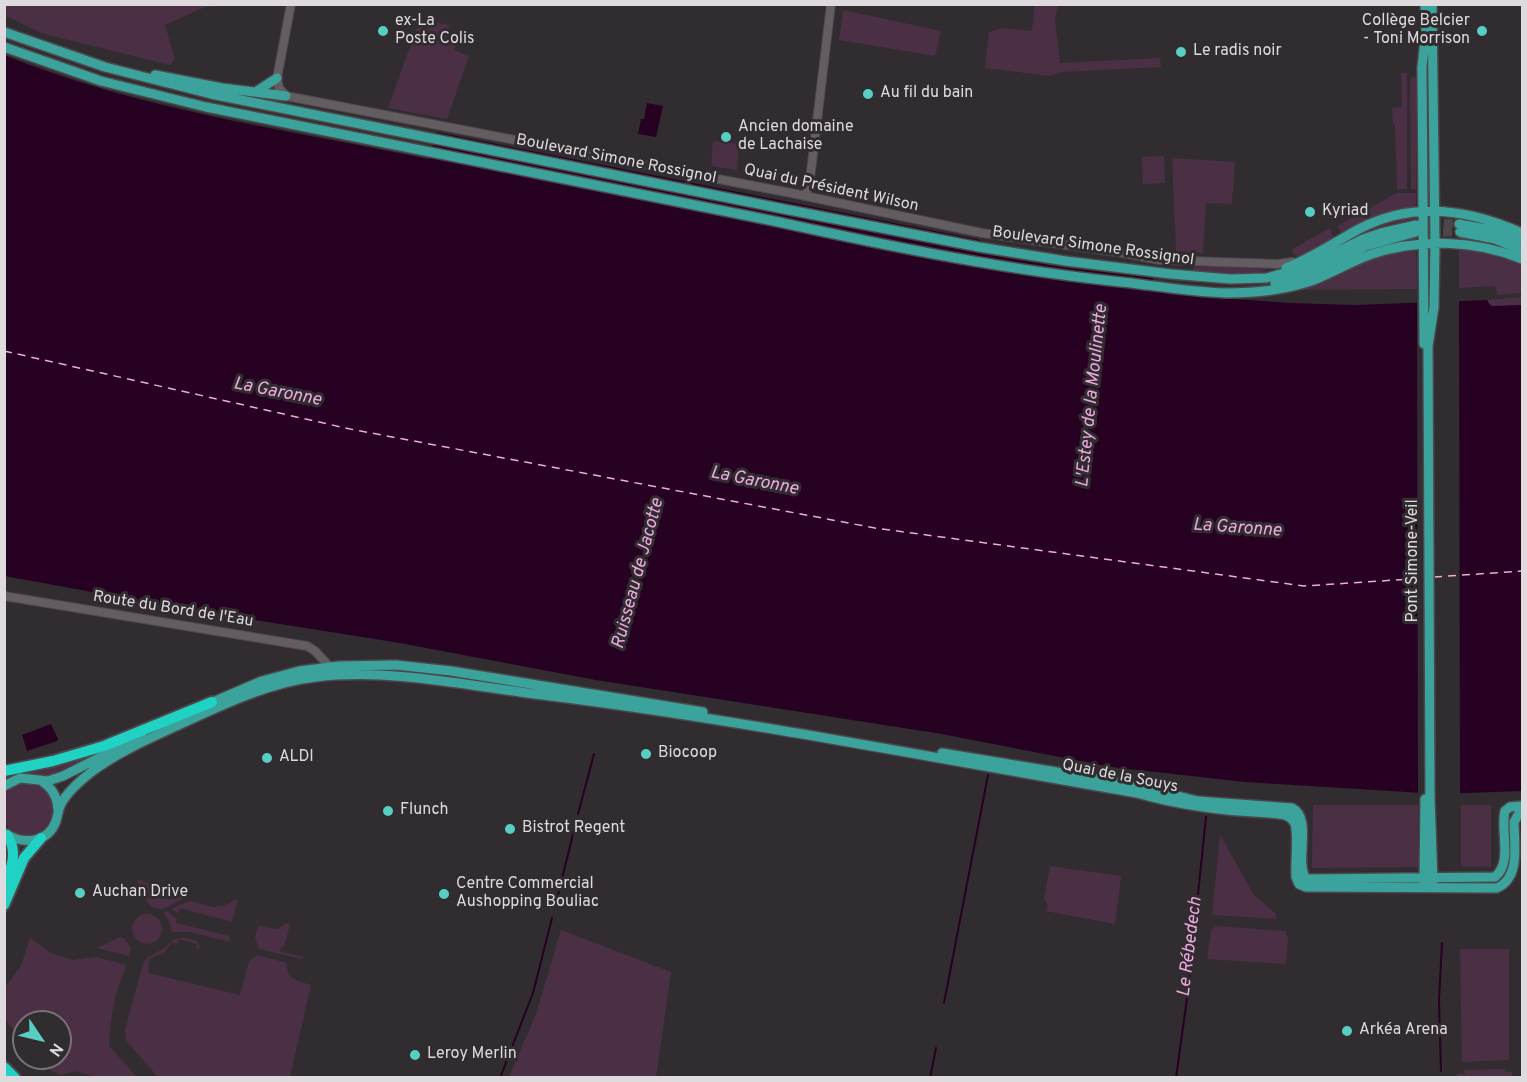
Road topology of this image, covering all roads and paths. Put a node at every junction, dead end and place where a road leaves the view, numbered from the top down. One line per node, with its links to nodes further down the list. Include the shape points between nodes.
1 (291, 4): 8 (street)
2 (831, 4): 11 (street)
3 (1425, 4): 12 (main road, Pont Simone-Veil)
4 (1432, 4): 13 (main road, Pont Simone-Veil)
5 (4, 32): 7 (main road, Boulevard Simone Rossignol)
6 (4, 48): 23 (main road, Boulevard Simone Rossignol, via 92,78 165,97 867,241 1060,274)
7 (105, 67): 9 (main road); 22 (main road, Boulevard Simone Rossignol, via 211,94 979,247)
8 (277, 78): 9 (main road); 10 (street)
9 (255, 92): 10 (main road)
10 (286, 96): 11 (street, Quai du Président Wilson)
11 (806, 196): 20 (street, Quai du Président Wilson, via 982,234 1160,260 1278,264)
12 (1423, 211): 13 (main road); 17 (main road, Pont Simone-Veil); 20 (main road, via 1377,220)
13 (1435, 211): 14 (main road, via 1476,216); 16 (main road, Pont Simone-Veil)
14 (1522, 233)
15 (1522, 240): 18 (main road, via 1497,231 1459,228)
16 (1435, 243): 17 (main road); 19 (main road, via 1478,246); 21 (main road, Pont Simone-Veil)
17 (1423, 244): 21 (main road, Pont Simone-Veil); 23 (main road, via 1369,255 1296,285 1256,292)
18 (1522, 250)
19 (1522, 259)
20 (1303, 260): 22 (main road, via 1287,268)
21 (1429, 277): 38 (main road, Pont Simone-Veil)
22 (1230, 279): 23 (main road, via 1266,278 1291,272 1363,239 1395,229 1416,229 1366,246 1309,275)
23 (1210, 292)
24 (4, 596): 25 (street, Route du Bord de l'Eau, via 307,646)
25 (329, 666): 26 (main road, via 404,666 451,671); 27 (main road, via 282,675)
26 (596, 698): 32 (main road, via 408,678 301,679 216,708 134,747 90,773); 38 (main road, Quai de la Souys, via 1137,793 1185,806 1280,814 1290,817 1296,826 1296,877 1302,885)
27 (212, 702): 28 (highway, via 104,746); 29 (main road, via 63,776)
28 (4, 771)
29 (39, 780): 30 (main road, via 20,778); 32 (main road, via 54,793)
30 (4, 786)
31 (1522, 806): 38 (main road, Quai de la Souys, via 1505,811 1504,860 1495,878)
32 (58, 811): 35 (main road, via 53,827)
33 (1522, 813): 38 (main road, Quai de la Souys, via 1515,818 1514,870 1506,883 1489,888)
34 (6, 834): 35 (main road, via 24,841); 39 (highway, via 12,842 14,857)
35 (41, 838): 40 (highway, via 24,858)
36 (4, 852): 37 (highway)
37 (4, 873)
38 (1428, 883)
39 (4, 885)
40 (4, 904)
41 (4, 1067): 42 (highway)
42 (15, 1077)

